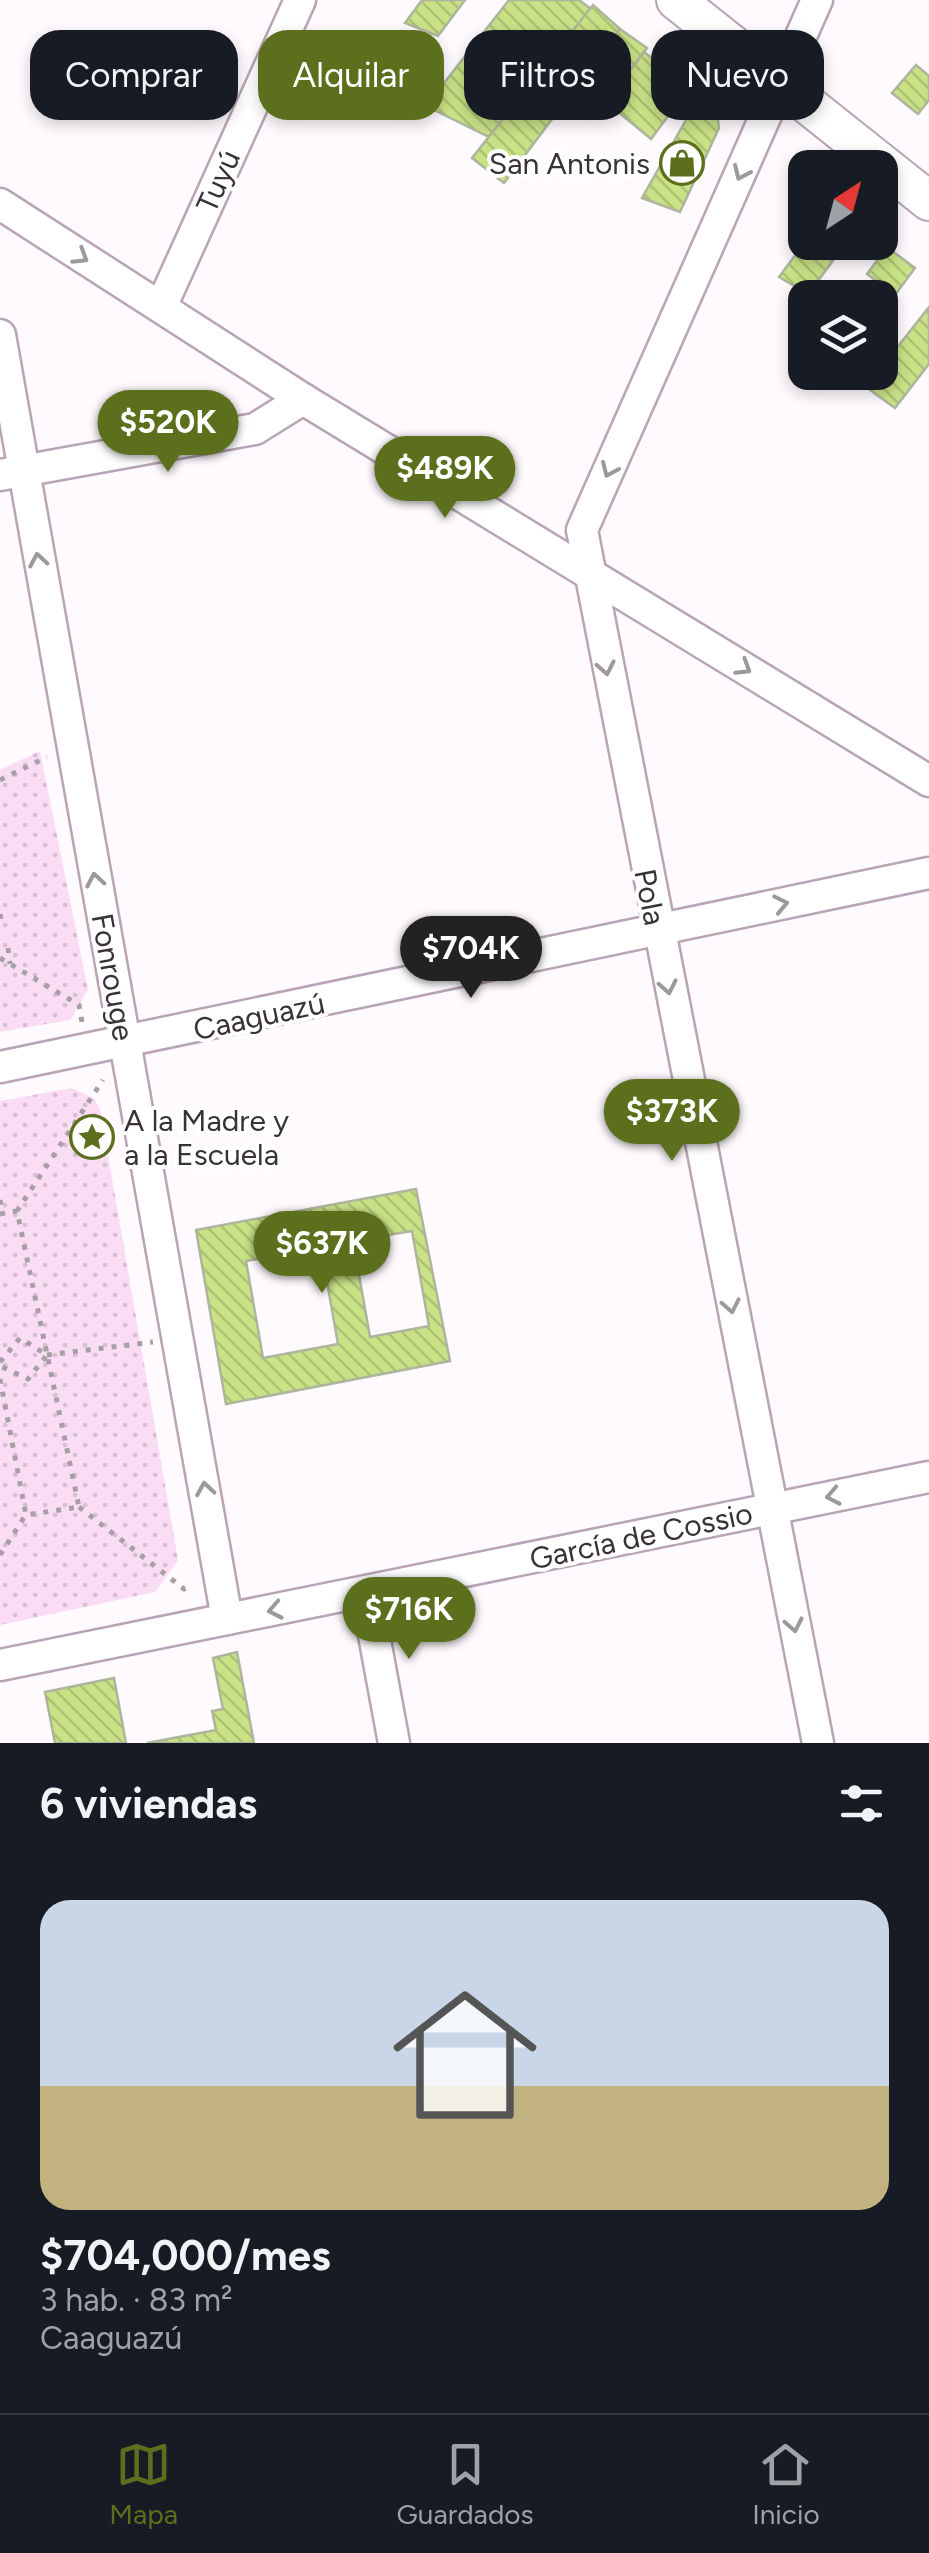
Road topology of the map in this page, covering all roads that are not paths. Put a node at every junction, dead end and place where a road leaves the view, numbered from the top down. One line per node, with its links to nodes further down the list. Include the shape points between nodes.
1 (300, 0): 10 (street, Tuyú)
2 (676, 0): 4 (main road)
3 (816, 0): 5 (street, Pola)
4 (713, 30)
5 (803, 30)
6 (824, 119): 8 (main road)
7 (764, 120): 14 (street, Pola, one-way to 14, via 582,530)
8 (929, 202)
9 (0, 204): 10 (street, one-way to 10)
10 (162, 307): 12 (street)
11 (0, 335): 13 (street, Fonrouge)
12 (303, 399): 13 (street, via 255,430); 14 (street)
13 (11, 473): 18 (street, Fonrouge, one-way to 13, via 71,743)
14 (588, 572): 15 (street, one-way to 15); 17 (street, Pola, one-way to 17)
15 (929, 781)
16 (929, 873): 17 (street, Caaguazú, one-way to 16)
17 (656, 931): 18 (street, Caaguazú); 21 (street, Pola, one-way to 21)
18 (125, 1044): 19 (street, Caaguazú); 23 (street, Fonrouge, one-way to 18)
19 (0, 1068)
20 (929, 1477): 21 (street, García de Cossio, one-way to 21)
21 (772, 1509): 22 (street, García de Cossio); 26 (street, Pola, one-way to 26)
22 (366, 1592): 23 (street, García de Cossio, one-way to 23); 25 (street)
23 (227, 1619): 24 (street, García de Cossio)
24 (0, 1666)
25 (394, 1743)
26 (818, 1743)

